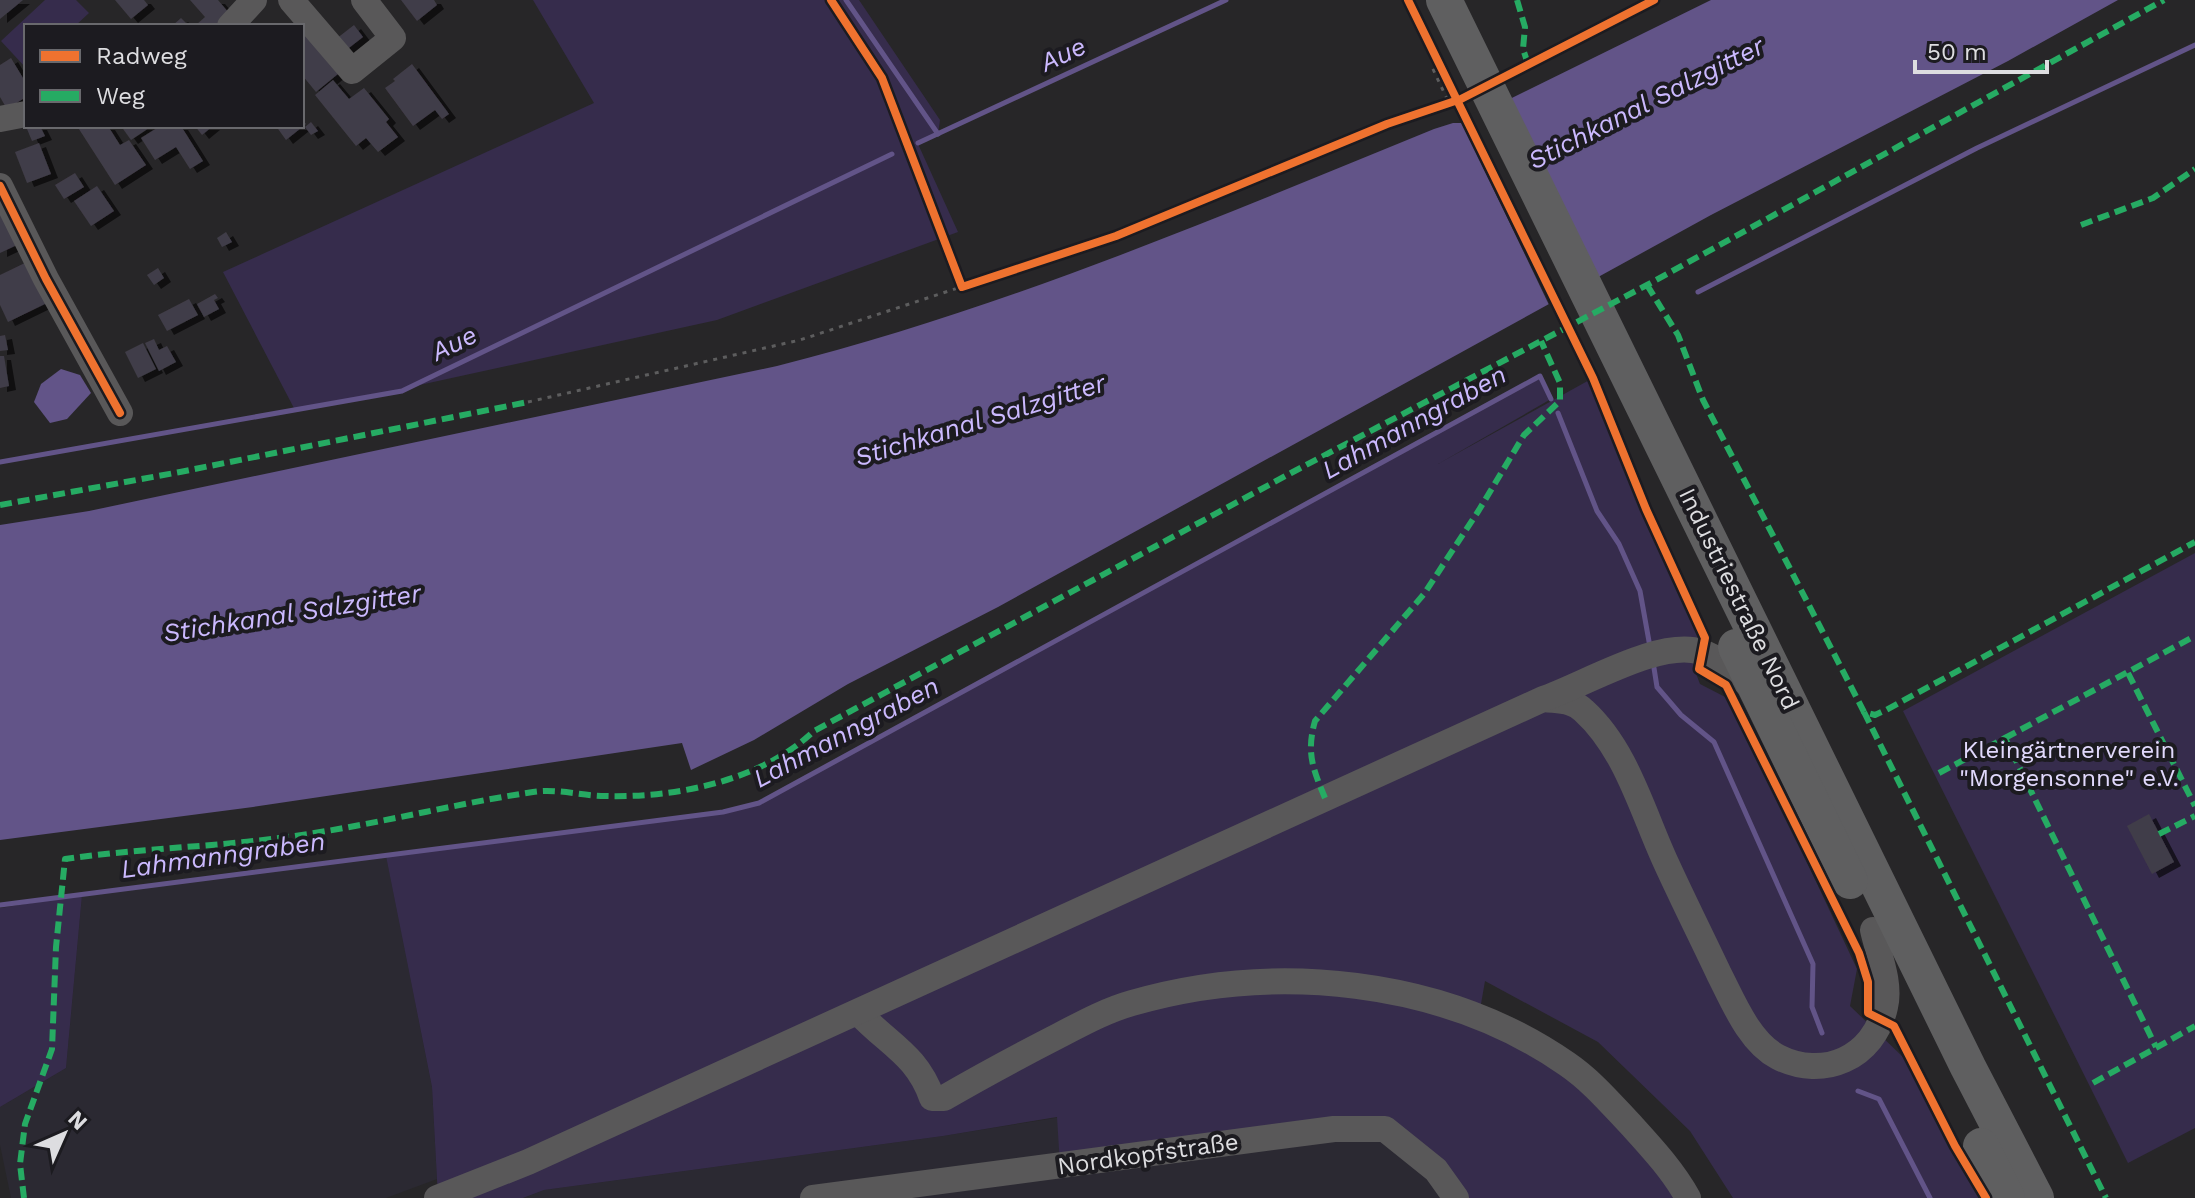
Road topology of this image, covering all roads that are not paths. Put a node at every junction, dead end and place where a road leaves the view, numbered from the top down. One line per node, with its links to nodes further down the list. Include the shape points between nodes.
1 (254, 0): 6 (street)
2 (291, 0): 3 (street, via 352,71 393,38)
3 (364, 0)
4 (1424, 0): 7 (highway, Industriestraße Nord)
5 (1444, 0): 7 (highway, Industriestraße Nord)
6 (232, 24)
7 (1467, 83): 11 (highway, Industriestraße Nord)
8 (24, 114): 9 (street)
9 (0, 119)
10 (0, 186): 12 (street)
11 (1595, 329): 14 (highway, Industriestraße Nord); 24 (highway, Industriestraße Nord)
12 (120, 413)
13 (1625, 665): 14 (street, via 1663,650 1698,650); 15 (street); 16 (street, via 1602,696)
14 (1757, 692): 17 (highway, Industriestraße Nord)
15 (1543, 699): 16 (street, via 1570,701 1584,711); 18 (street)
16 (1620, 759): 17 (street, via 1743,1024 1776,1056 1810,1068 1842,1063 1872,1037 1886,1005)
17 (1873, 930): 23 (highway, Industriestraße Nord)
18 (859, 1013): 19 (street); 22 (street, via 913,1061 932,1098 944,1098 1090,1019 1197,986 1282,980 1369,988 1437,1002 1482,1019 1567,1064 1646,1141)
19 (437, 1198)
20 (813, 1198): 21 (street, Nordkopfstraße, via 1334,1129 1385,1129 1436,1170)
21 (1456, 1198)
22 (1688, 1198)
23 (2007, 1198)
24 (2036, 1198)

